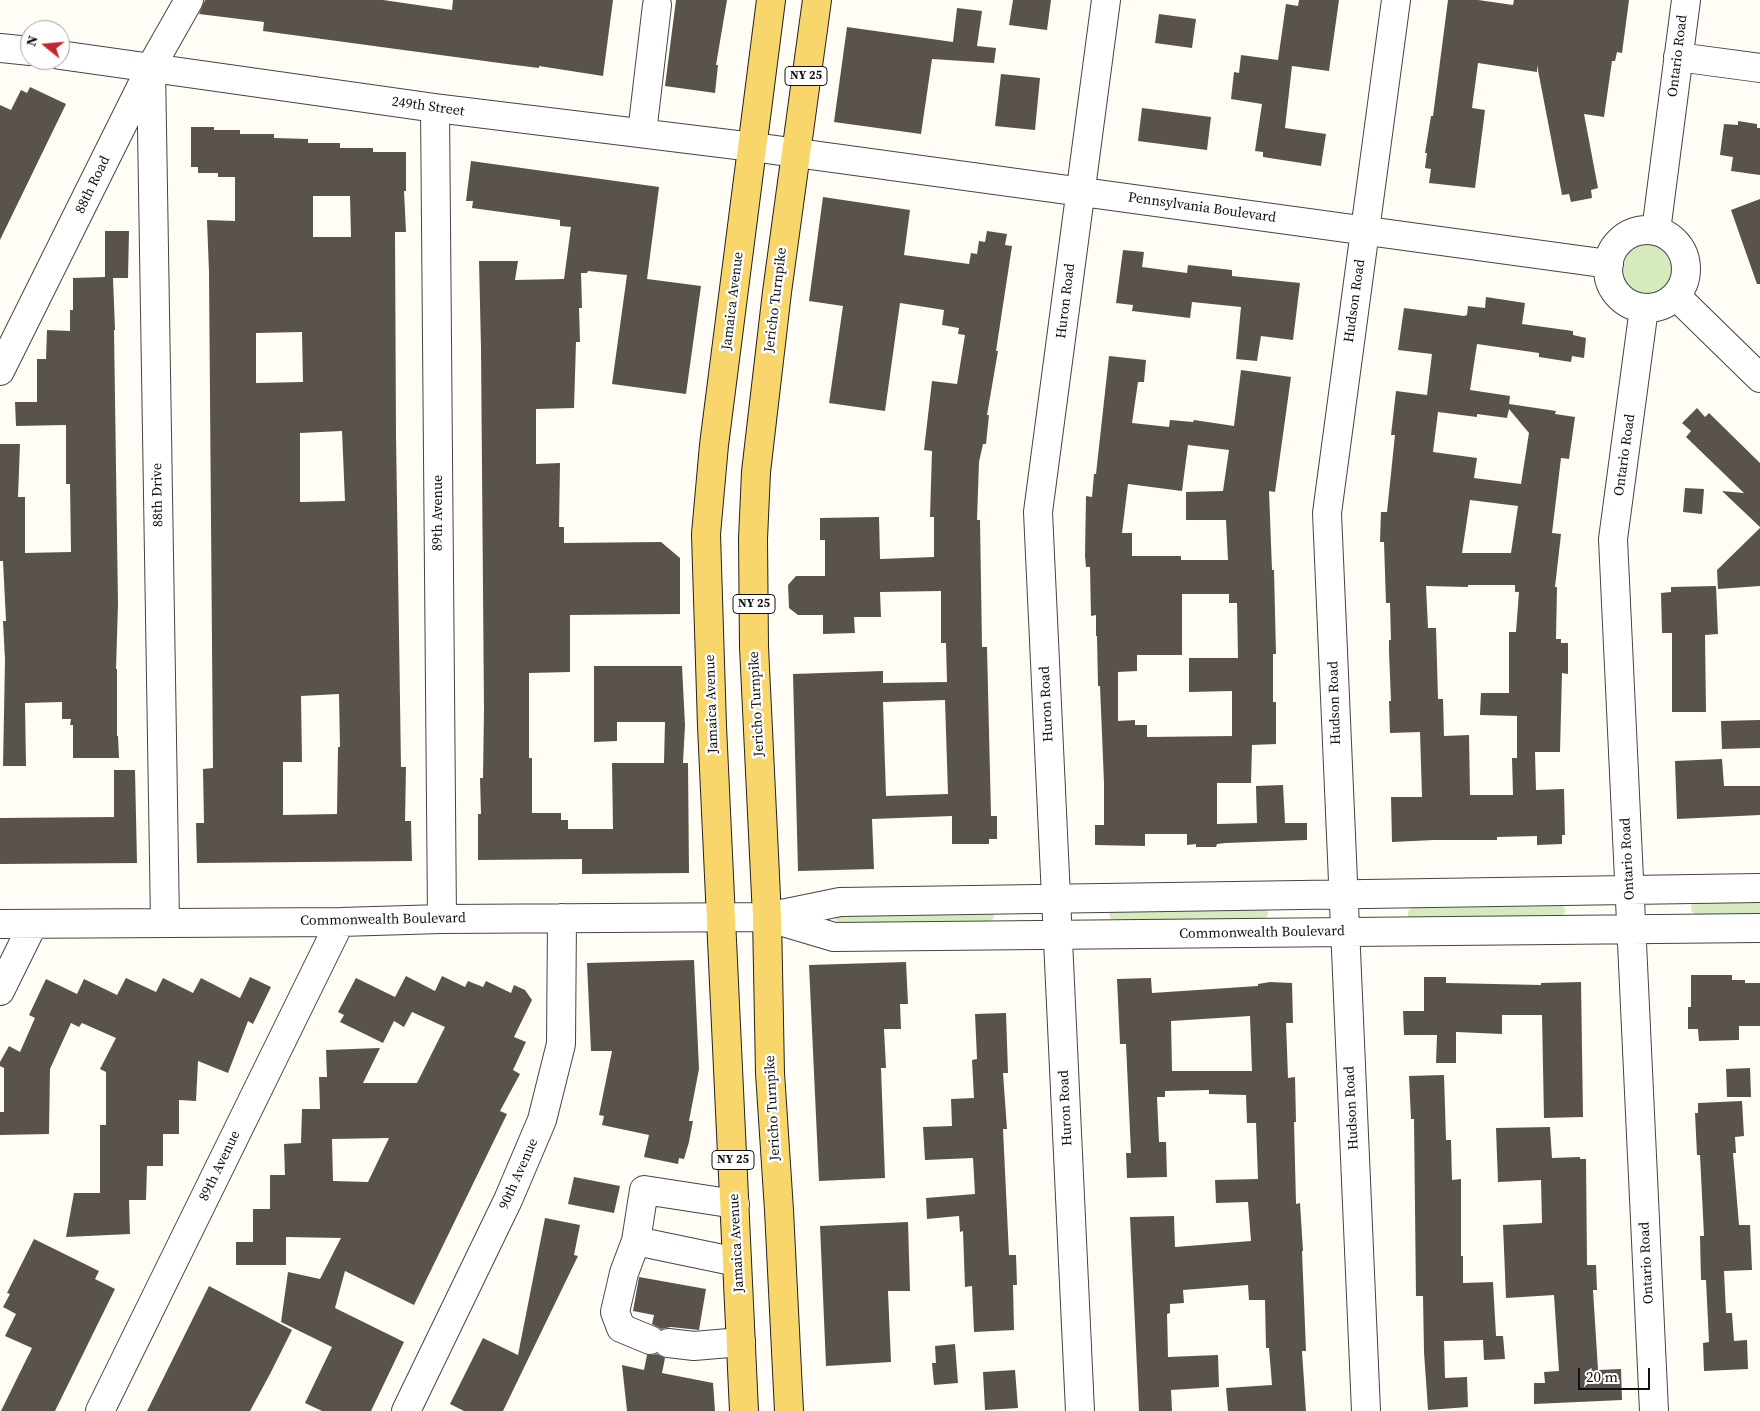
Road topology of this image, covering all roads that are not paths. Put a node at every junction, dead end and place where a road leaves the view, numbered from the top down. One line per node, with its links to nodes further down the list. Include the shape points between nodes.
1 (189, 0): 12 (street, 88th Road)
2 (771, 0): 16 (main road, Jamaica Avenue / NY 25)
3 (817, 0): 17 (main road, Jericho Turnpike / NY 25)
4 (1106, 0): 18 (street, Huron Road)
5 (1396, 0): 19 (street, Hudson Road)
6 (1686, 0): 11 (street, Ontario Road)
7 (657, 5): 15 (street)
8 (0, 48): 9 (street)
9 (20, 50)
10 (70, 56): 12 (street, 249th Street)
11 (1678, 57): 13 (street); 20 (street, Ontario Road)
12 (151, 67): 14 (street, 249th Street); 24 (street, 88th Road); 34 (street, 88th Drive)
13 (1760, 68)
14 (435, 108): 15 (street, 249th Street); 33 (street, 89th Avenue)
15 (642, 133): 16 (street, 249th Street)
16 (753, 147): 17 (street, 249th Street); 30 (main road, Jamaica Avenue / NY 25, via 714,445 706,534)
17 (796, 153): 18 (street, Pennsylvania Boulevard); 31 (main road, Jericho Turnpike / NY 25, via 756,472 753,539 754,647)
18 (1080, 192): 19 (street, Pennsylvania Boulevard); 29 (street, Huron Road, via 1038,512)
19 (1365, 230): 21 (street, Pennsylvania Boulevard); 28 (street, Hudson Road, via 1327,513)
20 (1656, 231): 21 (street, via 1634,232 1625,237 1617,244); 22 (street, via 1671,238 1683,252 1686,275)
21 (1609, 264): 23 (street, via 1608,274 1617,294 1634,306)
22 (1676, 296): 23 (street, via 1656,308); 25 (street)
23 (1644, 308): 27 (street, Ontario Road, via 1613,540)
24 (0, 371)
25 (1760, 378)
26 (1760, 888): 27 (street, Commonwealth Boulevard)
27 (1630, 890): 28 (street, Commonwealth Boulevard); 39 (street, Ontario Road)
28 (1343, 894): 29 (street, Commonwealth Boulevard); 40 (street, Hudson Road)
29 (1056, 898): 31 (street, Commonwealth Boulevard, via 840,902); 41 (street, Huron Road)
30 (721, 917): 31 (street, Commonwealth Boulevard); 32 (street, Commonwealth Boulevard); 43 (main road, Jamaica Avenue / NY 25)
31 (767, 917): 41 (street, Commonwealth Boulevard, via 834,937); 50 (main road, Jericho Turnpike / NY 25, via 770,1072)
32 (562, 918): 33 (street, Commonwealth Boulevard); 48 (street, 90th Avenue, via 561,1044 542,1120 508,1200)
33 (442, 919): 35 (street, Commonwealth Boulevard)
34 (166, 922): 35 (street, Commonwealth Boulevard); 37 (street, Commonwealth Boulevard)
35 (340, 922): 47 (street, 89th Avenue)
36 (0, 924): 37 (street, Commonwealth Boulevard)
37 (33, 924): 42 (street)
38 (1760, 928): 39 (street, Commonwealth Boulevard)
39 (1632, 930): 40 (street, Commonwealth Boulevard); 53 (street, Ontario Road)
40 (1344, 932): 41 (street, Commonwealth Boulevard); 52 (street, Hudson Road)
41 (1058, 935): 51 (street, Huron Road)
42 (0, 991)
43 (735, 1204): 44 (street, via 644,1190); 45 (main road, Jamaica Avenue / NY 25)
44 (636, 1241): 45 (street); 46 (street, via 615,1312 621,1328 659,1342 694,1346)
45 (737, 1262): 46 (main road, Jamaica Avenue / NY 25)
46 (741, 1342): 49 (main road, Jamaica Avenue / NY 25)
47 (100, 1411)
48 (406, 1411)
49 (744, 1411)
50 (789, 1411)
51 (1080, 1411)
52 (1366, 1411)
53 (1654, 1411)

